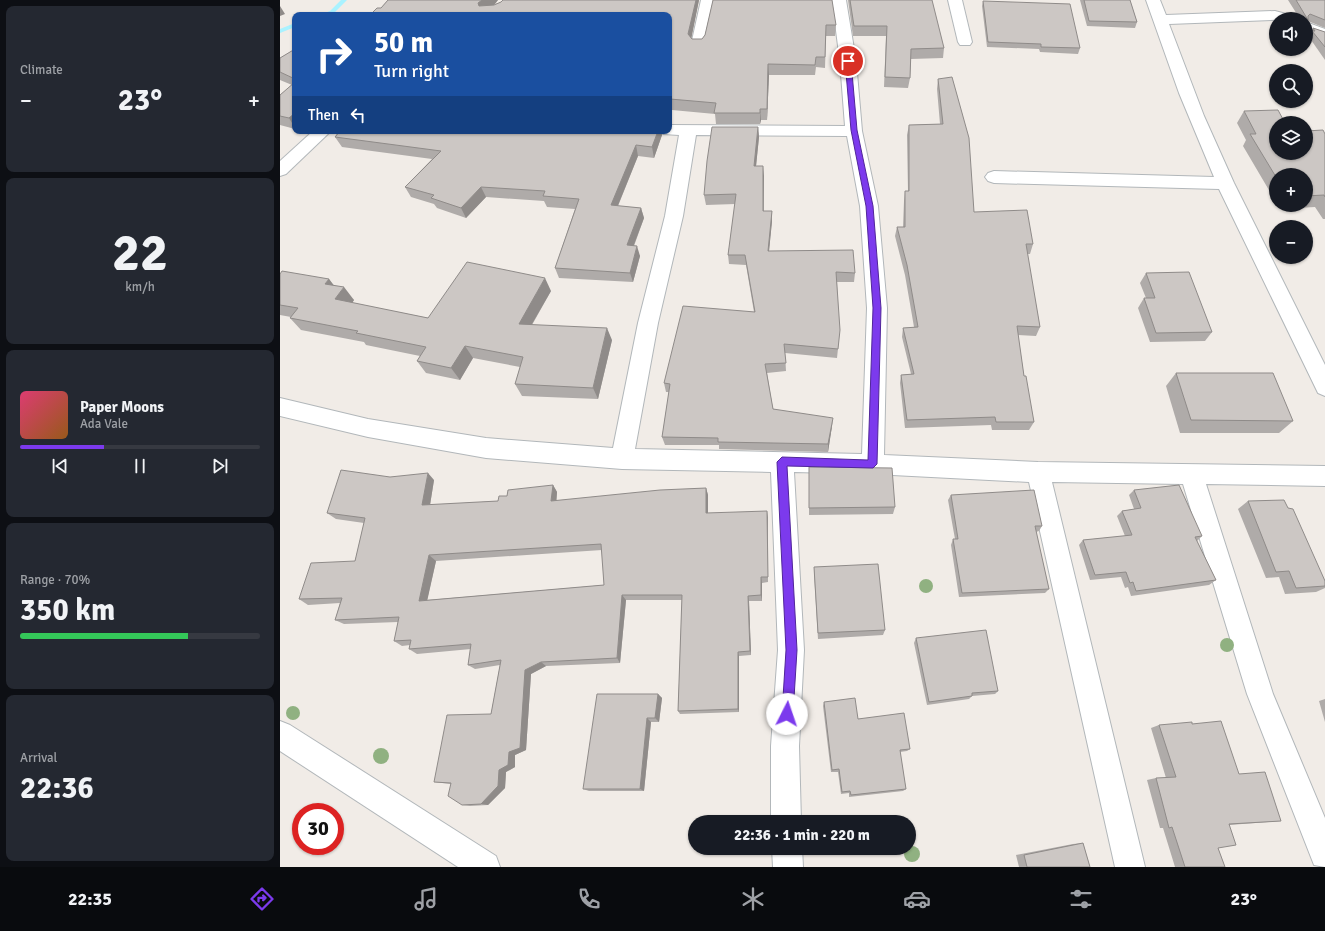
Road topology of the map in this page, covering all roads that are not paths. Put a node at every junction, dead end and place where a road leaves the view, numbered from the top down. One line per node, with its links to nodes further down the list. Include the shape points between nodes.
1 (708, 0): 10 (street)
2 (840, 0): 11 (street)
3 (955, 0): 9 (street)
4 (1153, 0): 6 (street)
5 (1269, 15): 6 (street)
6 (1160, 20): 16 (street)
7 (1313, 29): 8 (street)
8 (1325, 35)
9 (966, 42)
10 (698, 44)
11 (854, 130): 12 (street); 21 (street, via 869,206 877,308)
12 (678, 131): 19 (street, via 674,216 648,323)
13 (320, 134): 14 (street)
14 (280, 170)
15 (994, 177): 16 (street)
16 (1225, 183): 17 (street)
17 (1325, 387)
18 (280, 407): 19 (street, via 368,428 486,448)
19 (622, 459): 20 (street)
20 (782, 462): 21 (street); 26 (street, via 791,650 785,746)
21 (873, 464): 22 (street)
22 (1038, 472): 23 (street); 31 (street)
23 (1191, 473): 24 (street); 27 (street, via 1260,694)
24 (1325, 476)
25 (280, 736): 29 (street)
26 (786, 815)
27 (1325, 854)
28 (787, 855): 30 (street)
29 (485, 867)
30 (788, 867)
31 (1130, 867)

